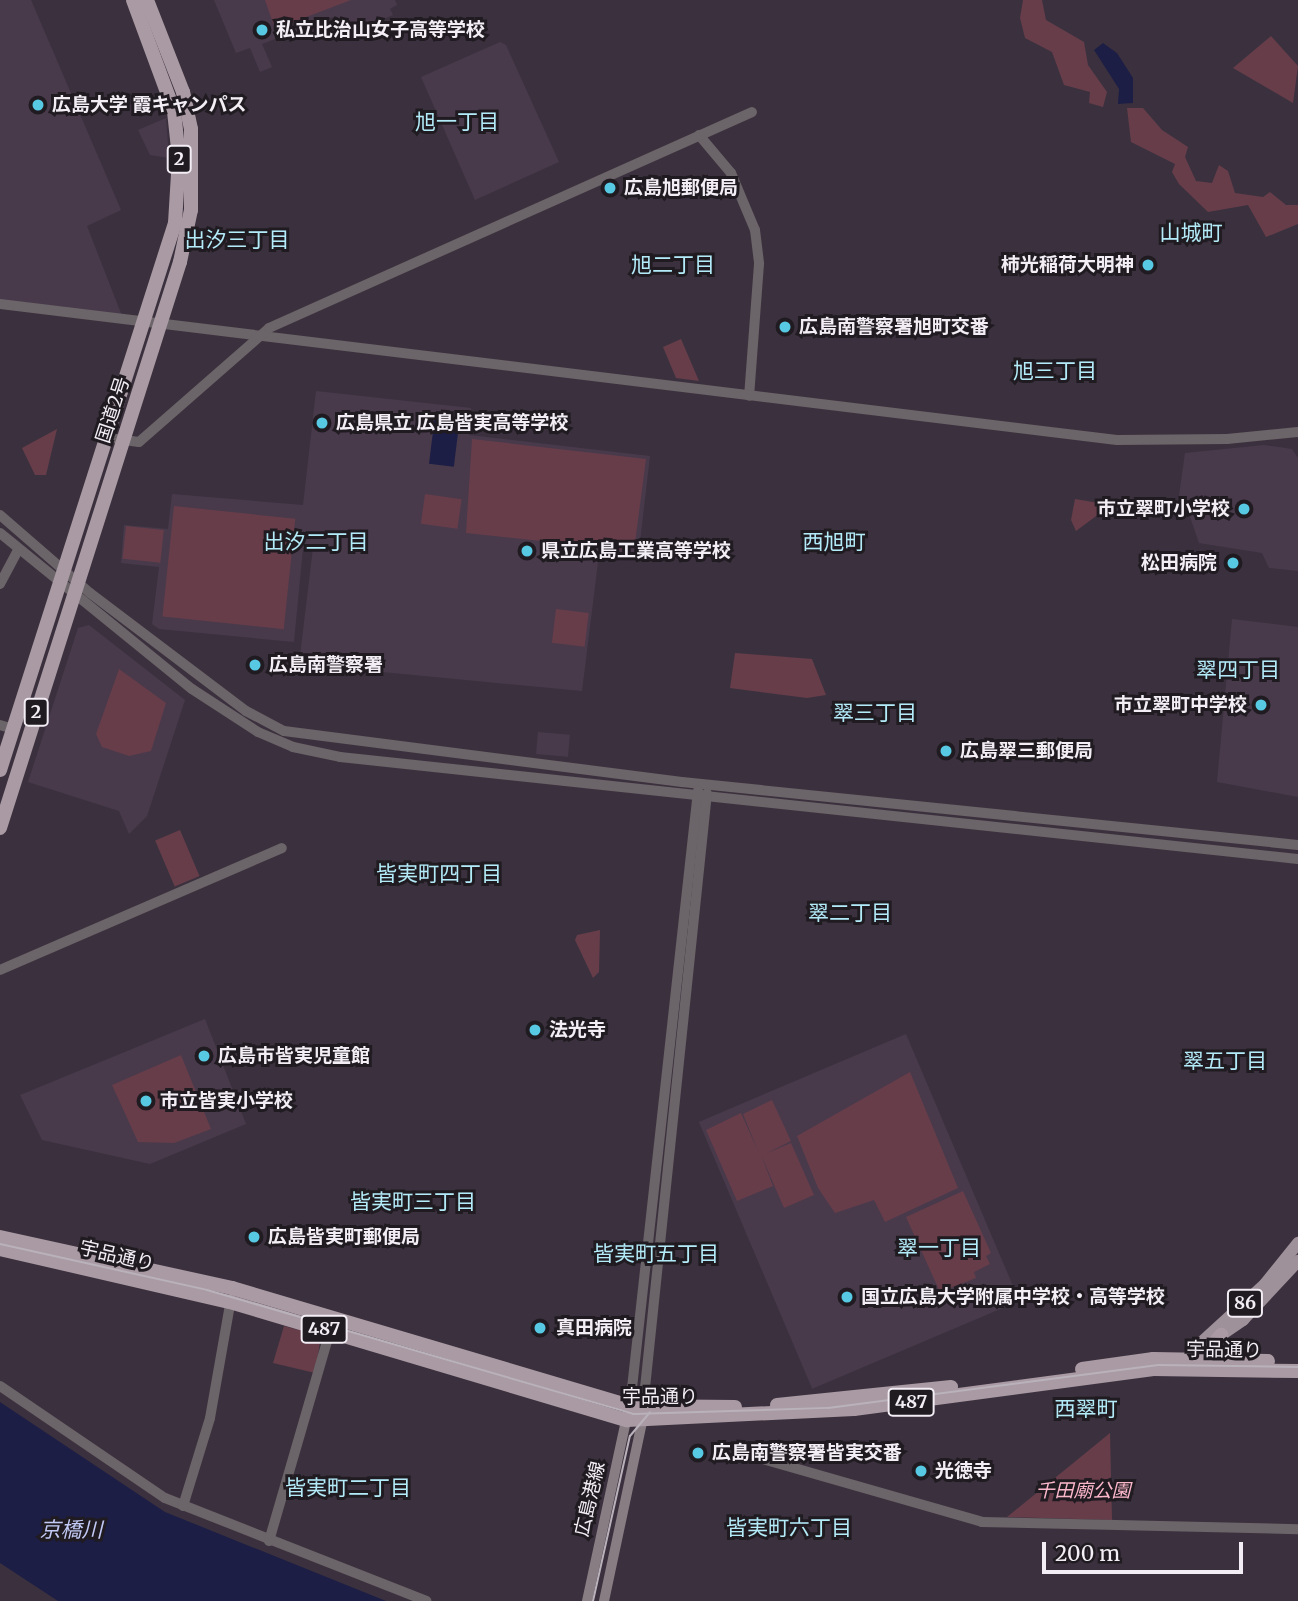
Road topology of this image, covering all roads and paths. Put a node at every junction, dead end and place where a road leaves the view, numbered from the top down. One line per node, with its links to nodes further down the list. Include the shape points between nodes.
1 (133, 0): 6 (highway, 国道2号 / 2, via 170,95 180,158 175,223)
2 (147, 0): 6 (highway, 国道2号 / 2, via 183,92 193,174 188,228)
3 (752, 112): 4 (street)
4 (699, 135): 7 (street); 8 (street, via 731,173 755,230 759,264)
5 (0, 304): 6 (street)
6 (154, 321): 7 (street); 10 (highway, 国道2号 / 2)
7 (256, 336): 8 (street); 10 (street, via 139,442)
8 (749, 396): 9 (street, via 1139,442)
9 (1298, 432)
10 (117, 438): 14 (highway, 国道2号 / 2); 16 (highway, 国道2号 / 2)
11 (0, 515): 14 (street)
12 (0, 533): 13 (street)
13 (18, 550): 14 (street); 15 (street)
14 (63, 580): 16 (street); 17 (highway, 国道2号 / 2)
15 (0, 584)
16 (76, 590): 19 (street, via 246,712 284,731); 20 (street, via 236,719 293,747 340,757); 22 (highway, 国道2号 / 2)
17 (7, 727): 18 (highway, 国道2号 / 2)
18 (0, 770)
19 (701, 784): 20 (street); 21 (street); 23 (street)
20 (696, 796): 21 (street); 40 (street)
21 (710, 798): 25 (street); 40 (street)
22 (0, 828)
23 (1298, 845)
24 (282, 848): 26 (street)
25 (1298, 859)
26 (0, 970)
27 (0, 1237): 31 (highway, 宇品通り / 487)
28 (1298, 1243): 34 (main road, 86, via 1265,1284 1203,1335)
29 (0, 1249): 31 (highway, 宇品通り / 487)
30 (1298, 1261): 33 (main road, 86, via 1275,1292)
31 (231, 1295): 32 (highway, 宇品通り / 487); 42 (street, via 222,1366)
32 (332, 1325): 40 (highway, 宇品通り / 487); 44 (street)
33 (1221, 1335): 34 (main road, 86); 35 (highway, via 1211,1347)
34 (1188, 1357): 35 (highway, 宇品通り / 487); 37 (main road, 86); 40 (highway, 宇品通り / 487, via 825,1402)
35 (1212, 1359): 36 (highway, 宇品通り / 487)
36 (1298, 1362)
37 (1175, 1369): 38 (highway, 宇品通り / 487); 40 (highway, 宇品通り / 487, via 854,1409)
38 (1298, 1371)
39 (0, 1386): 42 (street)
40 (636, 1413): 46 (main road, 広島港線); 47 (main road, 広島港線)
41 (764, 1459): 43 (street, via 982,1522)
42 (183, 1506): 44 (street)
43 (1298, 1529)
44 (270, 1541): 45 (street)
45 (426, 1601)
46 (587, 1601)
47 (604, 1601)

